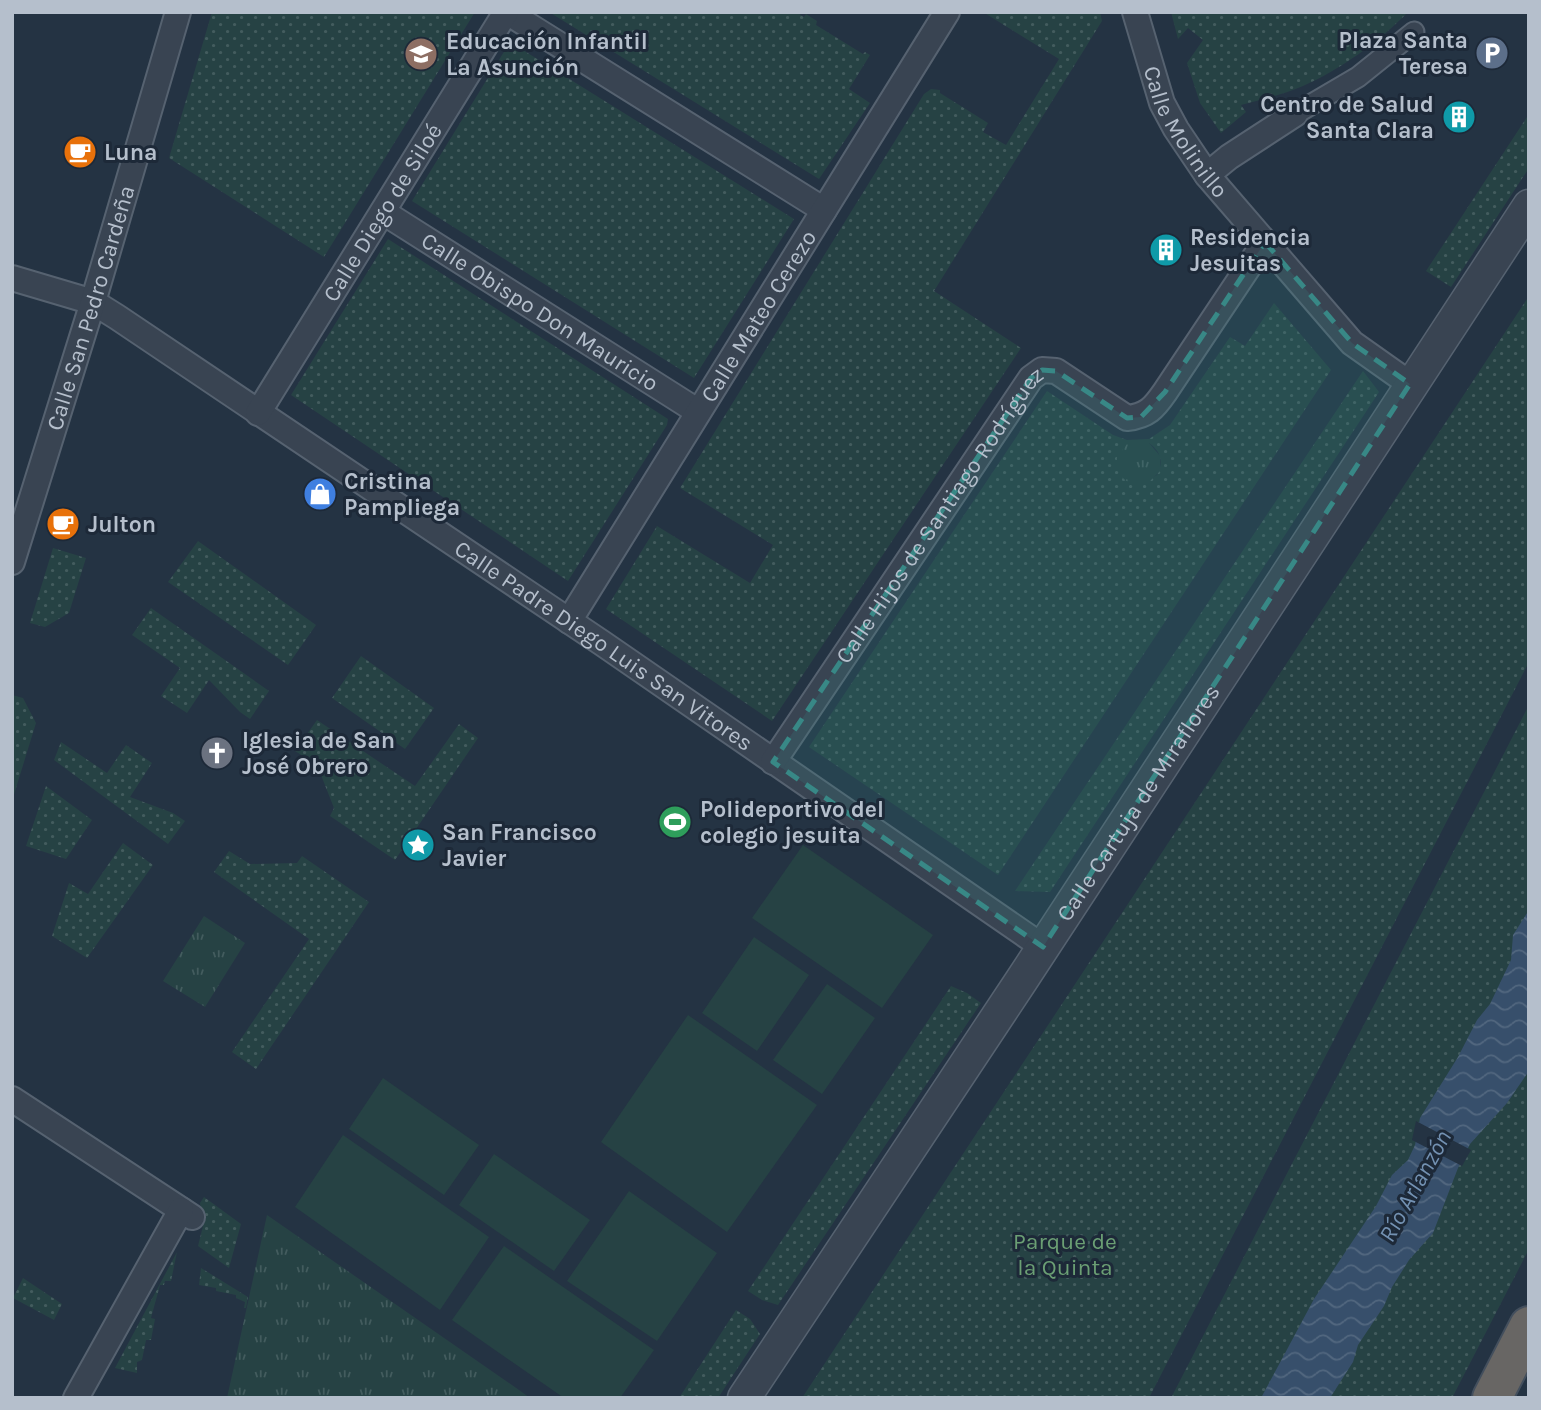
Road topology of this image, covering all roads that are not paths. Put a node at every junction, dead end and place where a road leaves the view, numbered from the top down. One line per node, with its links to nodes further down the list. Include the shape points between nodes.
1 (178, 12): 13 (street, Calle San Pedro Cardeña)
2 (506, 12): 9 (street); 10 (street, Calle Diego de Siloé)
3 (947, 12): 9 (street, Calle Mateo Cerezo)
4 (1135, 12): 7 (street, Calle Molinillo, via 1162,103)
5 (1414, 32): 6 (street, via 1358,77)
6 (1295, 114): 7 (street)
7 (1207, 175): 11 (street, Calle Molinillo)
8 (1529, 206): 14 (street, Calle Cartuja de Miraflores)
9 (824, 210): 15 (street, Calle Mateo Cerezo)
10 (383, 212): 15 (street, Calle Obispo Don Mauricio); 16 (street, Calle Diego de Siloé)
11 (1265, 242): 14 (street, Calle Molinillo, via 1352,343); 19 (street, Calle Hijos de Santiago Rodríguez, via 1153,410 1127,418 1056,371 1042,370 1031,379)
12 (12, 278): 13 (street, Calle Padre Diego Luis San Vitores)
13 (93, 302): 16 (street, Calle Padre Diego Luis San Vitores); 17 (street, Calle San Pedro Cardeña)
14 (1410, 383): 20 (street, Calle Cartuja de Miraflores)
15 (697, 411): 18 (street, Calle Mateo Cerezo)
16 (258, 413): 18 (street, Calle Padre Diego Luis San Vitores)
17 (12, 562)
18 (569, 621): 19 (street, Calle Padre Diego Luis San Vitores)
19 (773, 762): 20 (street, Calle Padre Diego Luis San Vitores)
20 (1043, 947): 24 (street, Calle Cartuja de Miraflores)
21 (12, 1099): 23 (street, via 187,1214)
22 (1529, 1326): 25 (highway)
23 (76, 1398)
24 (744, 1398)
25 (1492, 1398)

